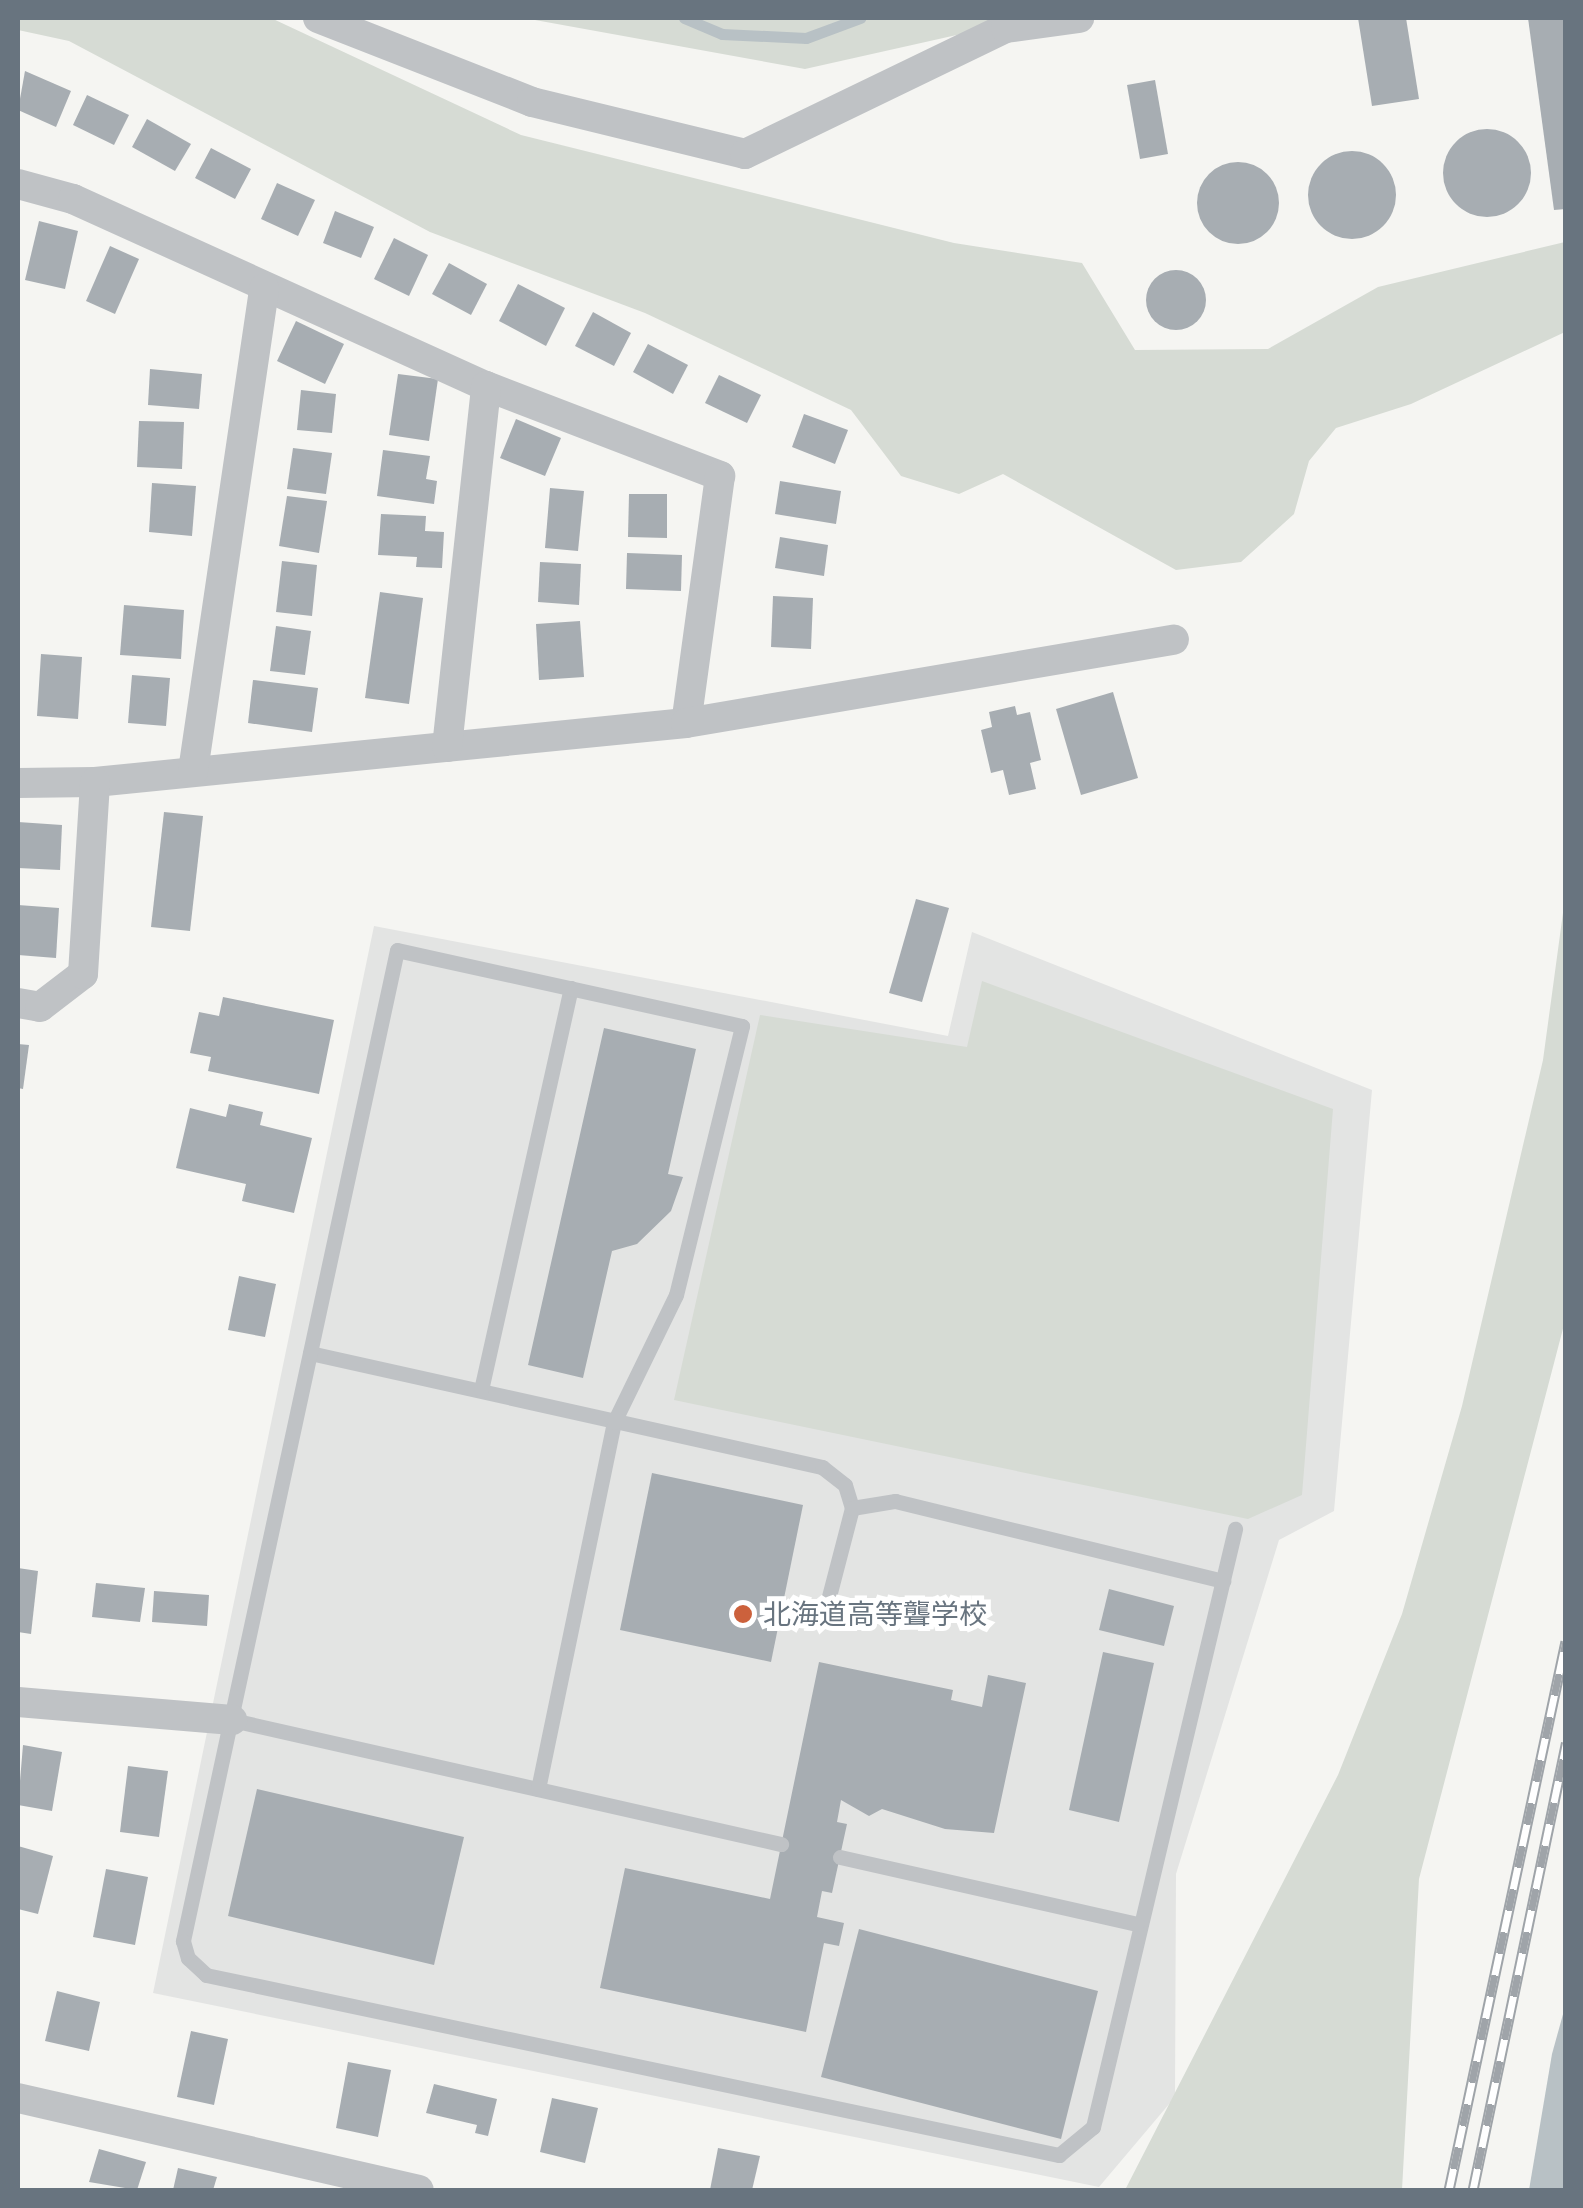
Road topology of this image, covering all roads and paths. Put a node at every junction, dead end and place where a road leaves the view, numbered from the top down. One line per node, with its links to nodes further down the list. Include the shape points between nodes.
1 (318, 18): 2 (street, via 532,102 746,154 1006,28)
2 (1080, 18)
3 (18, 184): 4 (street, via 72,198)
4 (264, 288): 5 (street); 9 (street)
5 (486, 386): 7 (street, via 720,476); 8 (street)
6 (1174, 640): 7 (street)
7 (686, 722): 8 (street)
8 (447, 747): 9 (street)
9 (194, 770): 10 (street)
10 (95, 782): 11 (street); 13 (street, via 82,974 40,1006)
11 (18, 783)
12 (571, 988): 14 (lane, via 397,950); 15 (lane); 16 (lane, via 742,1026 676,1295)
13 (18, 1004)
14 (310, 1353): 15 (lane); 22 (lane)
15 (482, 1390): 16 (lane)
16 (614, 1422): 17 (lane, via 822,1467 845,1485); 23 (lane)
17 (852, 1508): 19 (lane, via 895,1501); 20 (lane)
18 (1236, 1529): 19 (lane)
19 (1223, 1581): 26 (lane)
20 (827, 1604)
21 (18, 1702): 22 (street)
22 (232, 1720): 23 (lane); 26 (lane, via 183,1941 188,1958 206,1975 1059,2155 1093,2128)
23 (538, 1790): 24 (lane)
24 (781, 1844)
25 (840, 1857): 26 (lane)
26 (1137, 1924)
27 (18, 2098): 28 (street)
28 (419, 2190)

